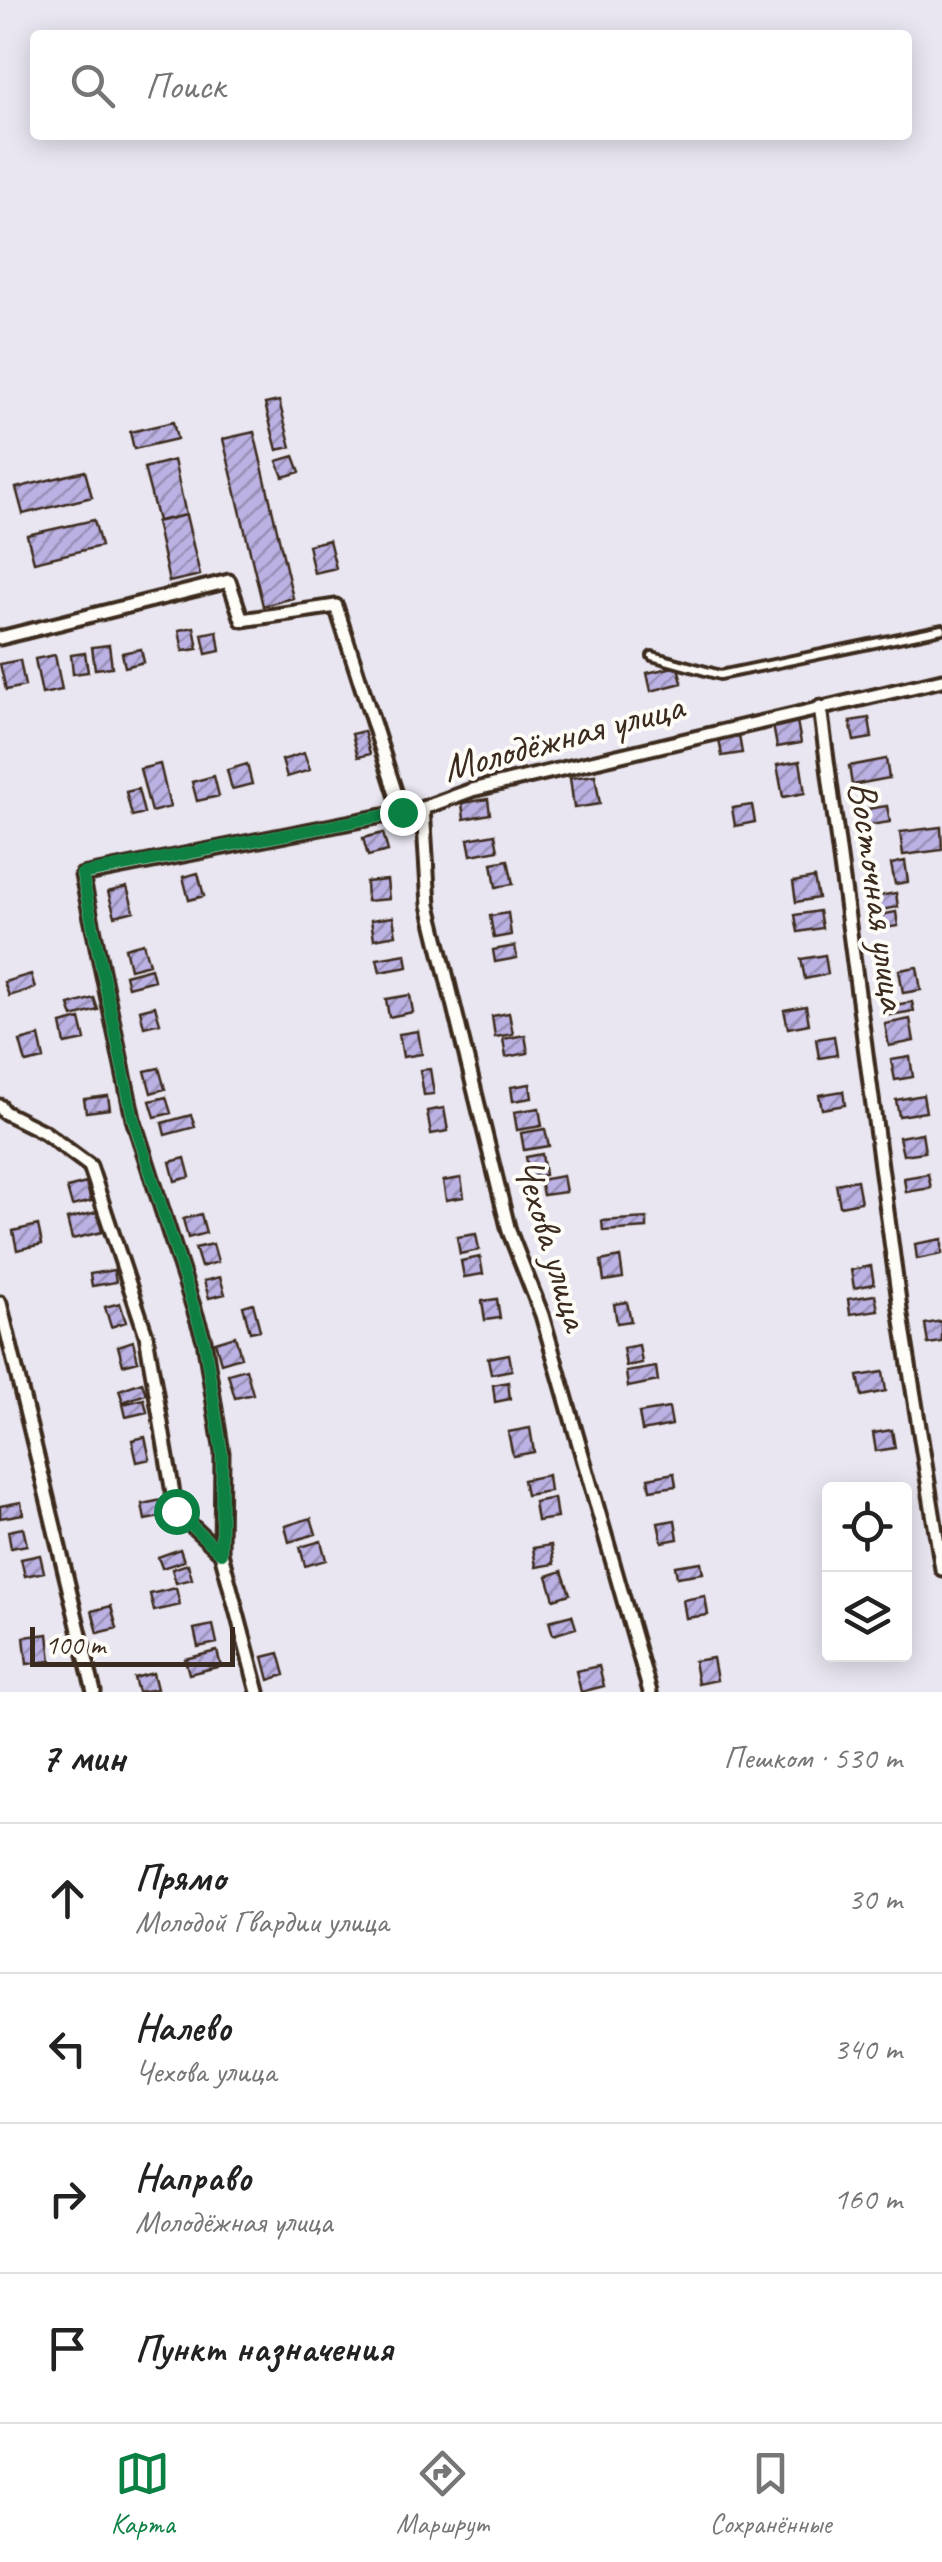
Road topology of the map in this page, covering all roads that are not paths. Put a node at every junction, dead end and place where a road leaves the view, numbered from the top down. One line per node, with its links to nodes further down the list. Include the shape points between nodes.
1 (942, 628): 3 (lane, via 720,675)
2 (0, 638): 7 (street, via 229,581 242,620 336,606)
3 (652, 656)
4 (942, 680): 5 (street, Молодёжная улица)
5 (820, 706): 6 (street, Молодёжная улица, via 472,790); 11 (street, Восточная улица, via 900,1309)
6 (423, 808): 7 (street, Молодёжная улица); 14 (street, Чехова улица, via 429,906 510,1231 542,1315)
7 (402, 812): 10 (street, Молодёжная улица, via 82,874 133,1118 204,1340 222,1454)
8 (0, 1106): 10 (street, via 90,1166 146,1336 176,1511)
9 (0, 1303): 12 (street)
10 (221, 1553): 13 (street)
11 (942, 1569)
12 (94, 1692)
13 (258, 1692)
14 (650, 1692)

